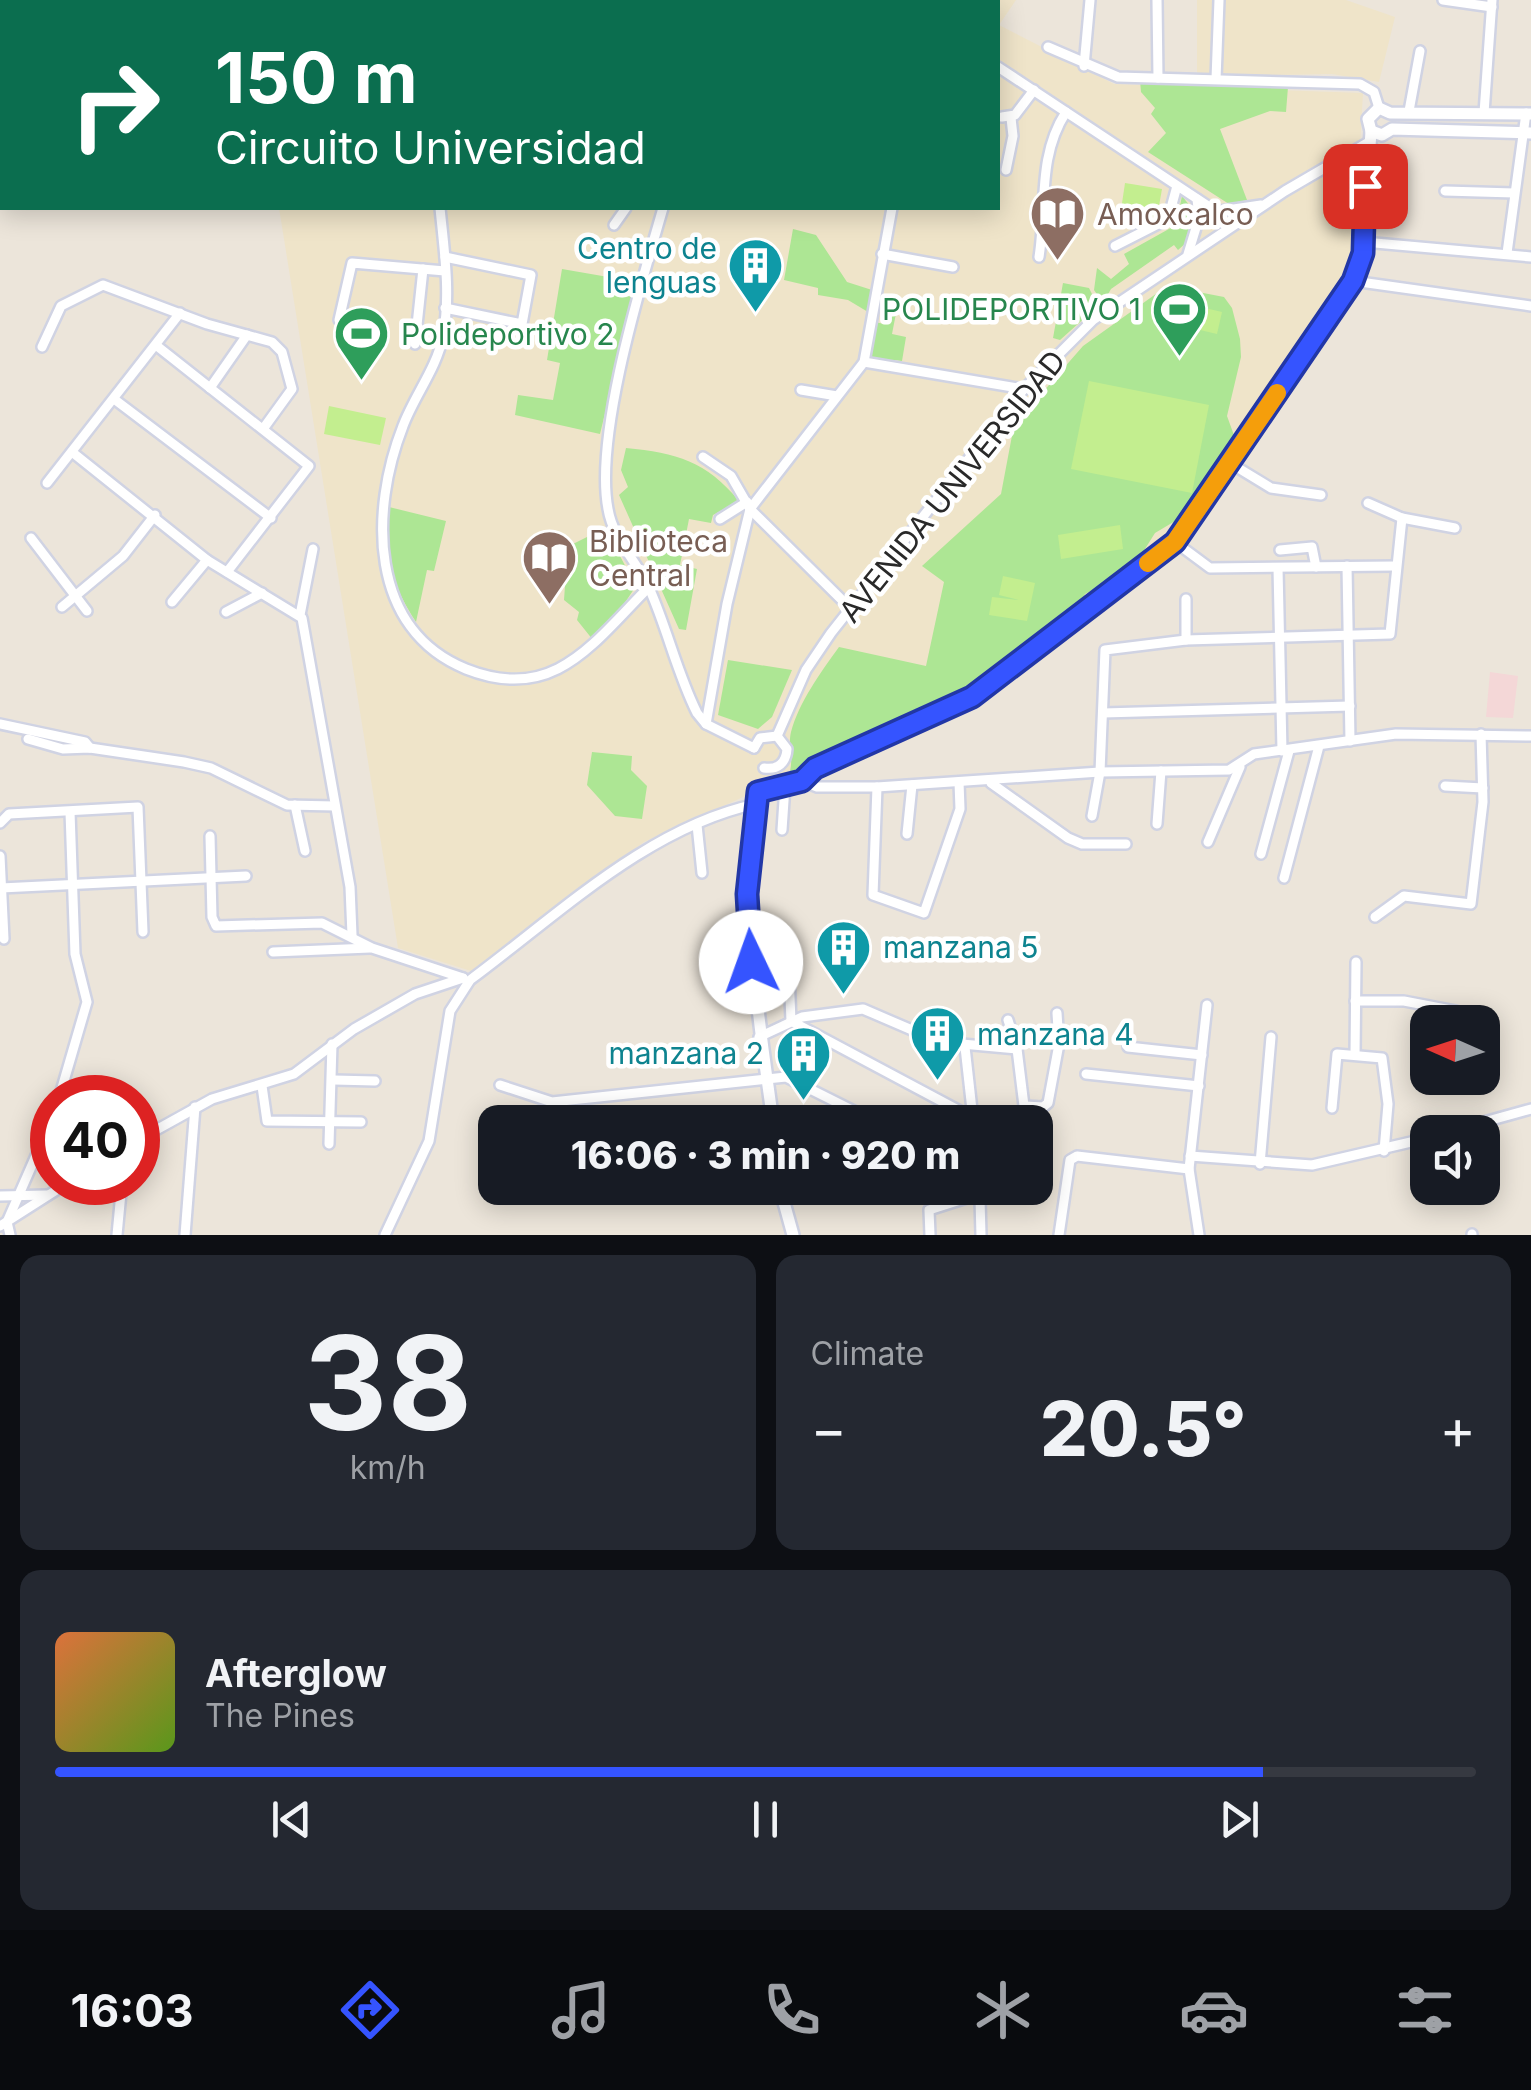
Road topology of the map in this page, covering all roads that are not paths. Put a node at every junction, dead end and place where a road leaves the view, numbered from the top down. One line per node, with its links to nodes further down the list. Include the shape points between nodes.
1 (1090, 0): 8 (street)
2 (1157, 0): 10 (street)
3 (1219, 0): 11 (street)
4 (1442, 0): 5 (street)
5 (1492, 4): 16 (street)
6 (1048, 47): 8 (street)
7 (1420, 51): 15 (street)
8 (1084, 66): 10 (street, via 1118,77)
9 (1000, 68): 12 (street)
10 (1158, 78): 11 (street)
11 (1216, 79): 13 (street, via 1360,84)
12 (1034, 90): 14 (street); 21 (street, via 1006,118 1014,136)
13 (1385, 110): 15 (street); 18 (street); 20 (street, via 1368,119)
14 (1066, 112): 22 (street); 38 (street, via 1052,134 1041,193)
15 (1409, 112): 16 (street)
16 (1484, 113): 17 (street)
17 (1529, 114): 19 (street)
18 (1392, 128): 19 (street); 20 (street)
19 (1527, 133): 24 (street)
20 (1370, 136): 26 (street, AVENIDA UNIVERSIDAD); 32 (street)
21 (1006, 170)
22 (1177, 186): 25 (street); 33 (street, via 1168,219)
23 (1445, 191): 24 (street)
24 (1514, 193): 34 (street)
25 (1197, 199): 26 (street, via 1220,210); 39 (street, via 1199,218)
26 (1263, 205): 39 (street, AVENIDA UNIVERSIDAD)
27 (440, 210): 37 (street)
28 (625, 210): 31 (street)
29 (662, 210): 81 (street, via 608,440 607,507)
30 (892, 210): 35 (street)
31 (614, 225)
32 (1364, 242): 34 (street); 43 (street)
33 (1115, 246)
34 (1507, 253): 36 (street)
35 (882, 254): 40 (street); 52 (street)
36 (1531, 256)
37 (445, 257): 42 (street); 45 (street, via 532,275 522,324)
38 (1039, 257)
39 (1186, 258): 54 (street, AVENIDA UNIVERSIDAD, via 1094,320)
40 (953, 266)
41 (422, 269): 42 (street); 47 (street, via 352,263); 49 (street)
42 (445, 271): 45 (street)
43 (1353, 281): 44 (street); 61 (street)
44 (1531, 306)
45 (446, 308): 81 (street, via 439,350 398,442 381,522 385,570 406,620 423,642 465,668 516,681 569,667)
46 (180, 313): 48 (street); 50 (street); 51 (street, via 103,285 62,306)
47 (338, 320)
48 (246, 335): 53 (street); 58 (street, via 279,346 290,377 288,397)
49 (415, 344)
50 (157, 346): 53 (street); 57 (street)
51 (42, 348)
52 (864, 362): 54 (street); 56 (street)
53 (210, 388): 58 (street)
54 (1024, 389): 87 (street, AVENIDA UNIVERSIDAD)
55 (801, 390): 56 (street)
56 (837, 396): 65 (street)
57 (114, 398): 59 (street); 67 (street)
58 (263, 429): 67 (street, via 309,466)
59 (72, 452): 62 (street); 66 (street)
60 (703, 457): 65 (street, via 731,476)
61 (1230, 463): 63 (street, via 1272,488); 72 (street)
62 (47, 483)
63 (1321, 495)
64 (1368, 503): 69 (street)
65 (748, 505): 68 (street); 87 (street); 98 (street)
66 (155, 515): 75 (street); 83 (street)
67 (271, 518): 80 (street)
68 (720, 518)
69 (1402, 518): 70 (street); 77 (street)
70 (1456, 528)
71 (31, 538): 83 (street)
72 (1175, 542): 79 (street, via 1203,566); 112 (street, via 972,697 815,768)
73 (313, 549): 90 (street)
74 (1280, 550): 78 (street, via 1312,547)
75 (207, 560): 80 (street); 85 (street)
76 (1346, 566): 77 (street); 78 (street); 91 (street)
77 (1395, 566): 91 (street, via 1392,633)
78 (1316, 567): 79 (street)
79 (1278, 568): 92 (street)
80 (227, 572): 82 (street)
81 (649, 587): 98 (street, via 685,690)
82 (262, 593): 89 (street); 90 (street)
83 (76, 596): 86 (street); 88 (street)
84 (1186, 599): 93 (street)
85 (172, 602)
86 (62, 607)
87 (850, 608): 100 (street, AVENIDA UNIVERSIDAD, via 806,670)
88 (87, 611)
89 (226, 612)
90 (300, 616): 122 (street)
91 (1348, 636): 92 (street); 94 (street)
92 (1280, 638): 93 (street); 95 (street)
93 (1186, 640): 96 (street, via 1105,650)
94 (1350, 706): 95 (street); 103 (street)
95 (1281, 710): 96 (street); 107 (street)
96 (1103, 713): 111 (street)
97 (0, 724): 105 (street)
98 (706, 724): 106 (street)
99 (1481, 734): 101 (street); 103 (street, via 1396,734); 119 (street)
100 (777, 736): 106 (street, via 760,738); 109 (street, via 787,755 781,765)
101 (1531, 736)
102 (28, 739): 105 (street)
103 (1350, 742): 104 (street)
104 (1319, 746): 107 (street); 139 (street)
105 (90, 748): 121 (street, via 210,768)
106 (754, 748): 109 (street)
107 (1286, 751): 108 (street, via 1250,755); 134 (street)
108 (1240, 767): 110 (street); 131 (street)
109 (764, 768): 120 (street)
110 (1161, 771): 111 (street); 126 (street)
111 (1100, 772): 113 (street); 124 (street)
112 (802, 781): 116 (street); 118 (street)
113 (959, 782): 115 (street); 118 (street, via 960,810 924,913 873,895)
114 (991, 783): 132 (street, via 1068,838)
115 (912, 785): 118 (street); 129 (street)
116 (785, 786): 120 (street); 128 (street)
117 (1445, 786): 119 (street)
118 (877, 787)
119 (1482, 788): 144 (street, via 1470,904 1404,896)
120 (757, 798): 127 (street); 159 (street, via 747,894)
121 (295, 806): 122 (street); 133 (street)
122 (335, 806): 146 (street)
123 (70, 812): 125 (street, via 9,814); 140 (street, via 138,807); 141 (street)
124 (1092, 816)
125 (1, 821)
126 (1157, 824)
127 (697, 825): 136 (street); 152 (street, via 634,858)
128 (782, 830)
129 (908, 834)
130 (210, 836): 138 (street)
131 (1208, 842)
132 (1126, 844)
133 (304, 851)
134 (1260, 854)
135 (0, 856): 142 (street)
136 (702, 873)
137 (246, 876): 138 (street)
138 (212, 878): 140 (street); 146 (street, via 216,926 317,922)
139 (1284, 878)
140 (142, 882): 141 (street); 145 (street)
141 (71, 884): 142 (street); 168 (street, via 77,968 86,986)
142 (2, 888): 143 (street)
143 (2, 917): 147 (street)
144 (1375, 917)
145 (142, 932)
146 (352, 935): 148 (street)
147 (4, 939)
148 (372, 948): 149 (street); 152 (street)
149 (273, 952)
150 (1356, 962): 153 (street)
151 (789, 974): 158 (street)
152 (467, 979): 161 (street, via 415,994); 205 (street, via 450,1010 429,1140)
153 (1355, 1001): 155 (street); 166 (street)
154 (1207, 1005): 165 (street)
155 (1414, 1005)
156 (1057, 1013): 180 (street, via 1059,1044)
157 (1008, 1020): 164 (street)
158 (790, 1021): 159 (street); 162 (street, via 863,1009); 177 (street)
159 (760, 1037): 170 (street)
160 (1270, 1037): 192 (street)
161 (332, 1044): 169 (street); 173 (street, via 294,1074)
162 (965, 1047): 164 (street); 178 (street)
163 (1128, 1047): 165 (street)
164 (1017, 1049): 179 (street)
165 (1202, 1055): 174 (street)
166 (1355, 1055): 182 (street, via 1336,1054); 190 (street, via 1382,1058 1388,1104)
167 (1086, 1074): 174 (street)
168 (66, 1075)
169 (334, 1080): 171 (street); 185 (street)
170 (767, 1080): 172 (street, via 552,1102); 175 (street); 176 (street, via 786,1076)
171 (375, 1081)
172 (500, 1085)
173 (262, 1086): 181 (street); 185 (street, via 265,1120)
174 (1199, 1086): 191 (street)
175 (771, 1105)
176 (843, 1105)
177 (945, 1105)
178 (971, 1105)
179 (1025, 1105)
180 (1046, 1105)
181 (195, 1108): 187 (street); 204 (street)
182 (1332, 1108)
183 (1531, 1109): 184 (street)
184 (1500, 1118)
185 (332, 1122): 186 (street); 189 (street)
186 (361, 1122)
187 (160, 1128)
188 (1410, 1143): 190 (street)
189 (329, 1144)
190 (1384, 1151): 192 (street, via 1312,1165)
191 (1190, 1156): 192 (street); 194 (street)
192 (1260, 1164)
193 (30, 1170): 195 (street)
194 (1190, 1170): 209 (street, via 1077,1156 1070,1160); 210 (street)
195 (20, 1194): 196 (street); 197 (street); 201 (street)
196 (30, 1194)
197 (0, 1196)
198 (33, 1205): 201 (street)
199 (120, 1205): 203 (street)
200 (785, 1205): 206 (street)
201 (4, 1224): 202 (street)
202 (10, 1235)
203 (117, 1235)
204 (185, 1235)
205 (385, 1235)
206 (793, 1235)
207 (930, 1235): 208 (street, via 930,1210 979,1196)
208 (982, 1235)
209 (1059, 1235)
210 (1199, 1235)

